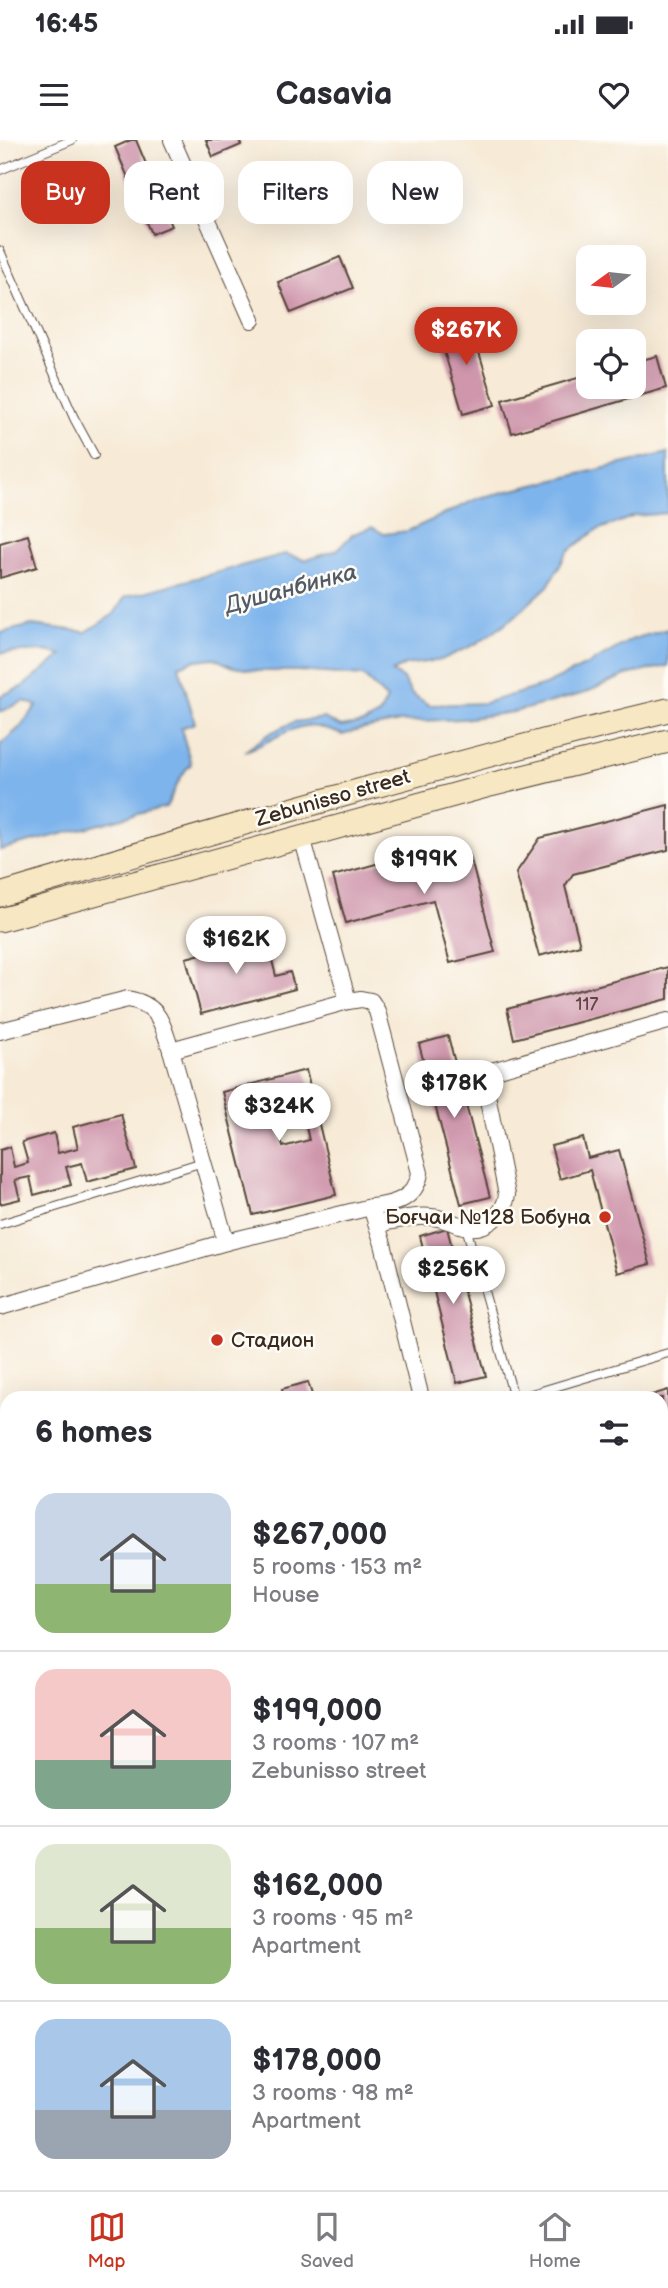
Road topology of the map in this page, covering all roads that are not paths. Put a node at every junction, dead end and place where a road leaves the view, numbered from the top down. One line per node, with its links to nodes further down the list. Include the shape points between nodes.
1 (72, 140): 3 (lane)
2 (172, 140): 5 (street)
3 (0, 170)
4 (0, 251): 6 (lane)
5 (252, 320)
6 (94, 455)
7 (668, 710): 10 (main road, Zebunisso street, via 536,742)
8 (668, 741): 9 (main road, Zebunisso street)
9 (302, 837): 11 (main road, Zebunisso street); 12 (street)
10 (0, 895)
11 (0, 920)
12 (348, 1001): 15 (street); 17 (street, via 367,999 377,1011 420,1172 418,1185 409,1195)
13 (668, 1021): 20 (street, via 492,1071 486,1090 507,1195 505,1208 497,1218)
14 (0, 1031): 15 (street, via 128,999 154,1009)
15 (171, 1050): 16 (street)
16 (203, 1162): 18 (lane); 21 (street)
17 (371, 1207): 19 (street); 21 (street)
18 (0, 1224)
19 (377, 1224): 20 (street, via 430,1217); 24 (street)
20 (466, 1227): 25 (lane)
21 (226, 1242): 22 (street)
22 (0, 1307)
23 (668, 1353): 26 (lane)
24 (419, 1391)
25 (514, 1391)
26 (540, 1391)

